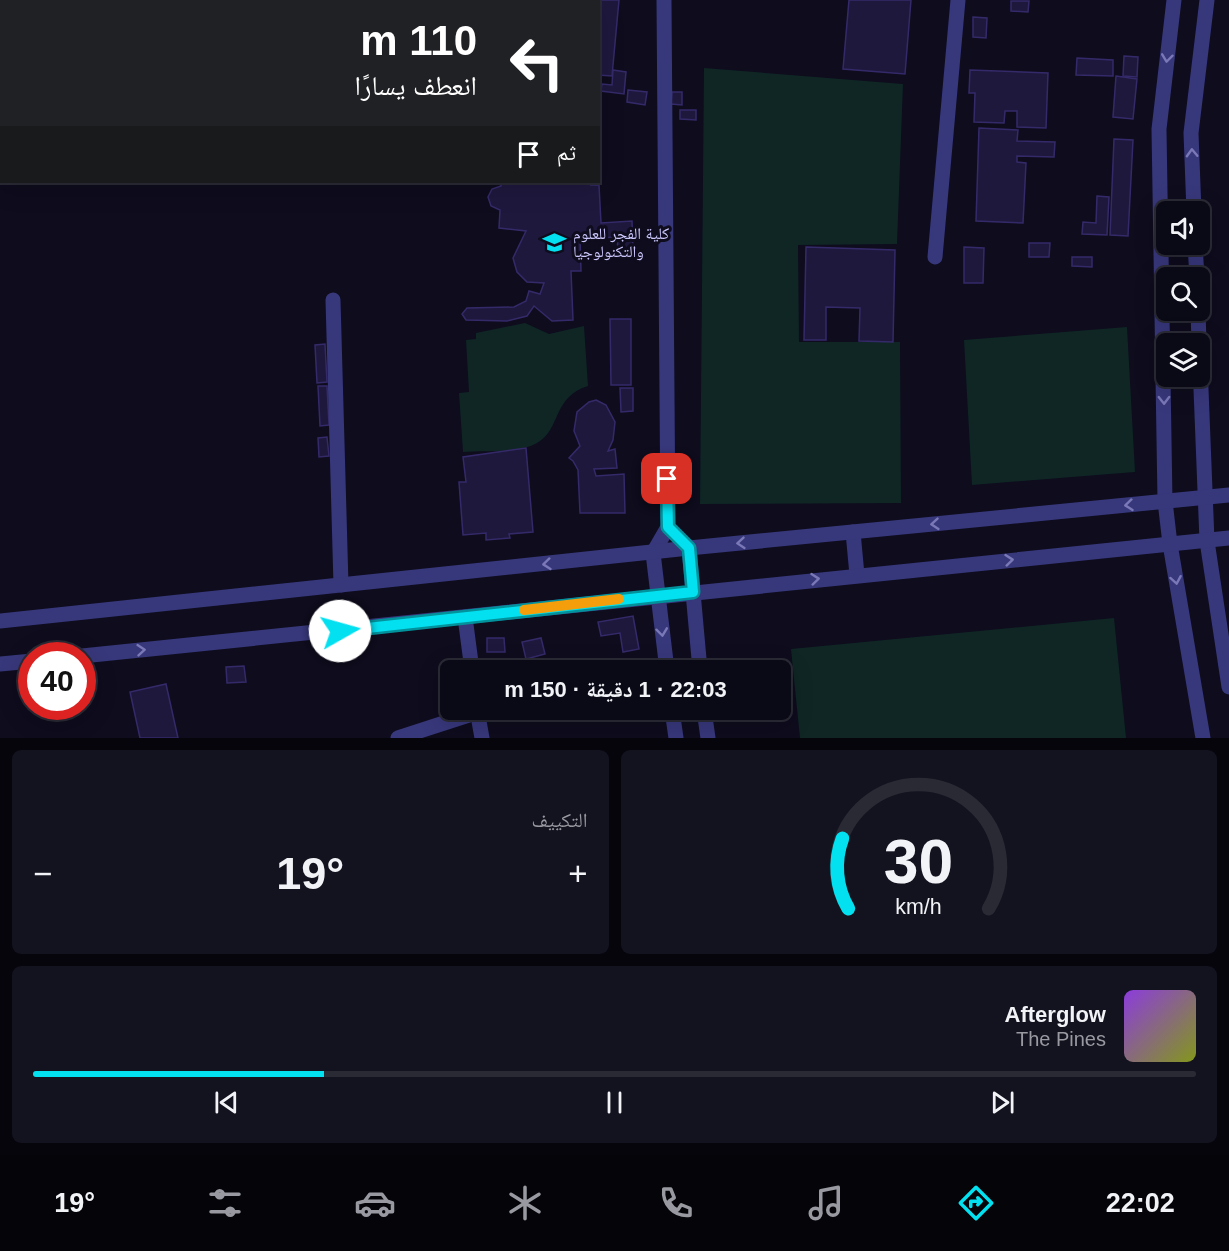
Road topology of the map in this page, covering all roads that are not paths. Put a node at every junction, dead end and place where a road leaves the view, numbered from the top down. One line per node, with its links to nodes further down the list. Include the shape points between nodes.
1 (664, 0): 12 (street)
2 (958, 0): 6 (street)
3 (1174, 0): 11 (street, one-way to 11, via 1159,129)
4 (1207, 0): 5 (street, one-way to 4, via 1191,133)
5 (1194, 201)
6 (935, 257)
7 (333, 300): 20 (street)
8 (1201, 387): 10 (street)
9 (1229, 495): 10 (street)
10 (1205, 498): 11 (street); 15 (street)
11 (1165, 501): 13 (street, one-way to 13); 16 (street)
12 (668, 527): 17 (street); 18 (street)
13 (853, 532): 17 (street, one-way to 17); 19 (street)
14 (1229, 538): 15 (street)
15 (1208, 541): 16 (street); 31 (street)
16 (1170, 544): 19 (street, one-way to 16); 40 (street, one-way to 40)
17 (689, 548): 18 (street); 21 (street)
18 (653, 553): 20 (street, one-way to 20); 22 (street)
19 (857, 575): 21 (street, one-way to 19)
20 (341, 585): 24 (street)
21 (693, 592): 22 (street); 28 (street)
22 (657, 595): 23 (street); 27 (street, one-way to 27)
23 (465, 617): 25 (street, one-way to 23); 26 (street)
24 (0, 621)
25 (96, 655)
26 (471, 660)
27 (666, 660)
28 (699, 660)
29 (18, 662): 30 (street)
30 (0, 664)
31 (1229, 687)
32 (451, 720): 36 (street)
33 (479, 720): 37 (street)
34 (673, 720): 38 (street)
35 (705, 720): 39 (street)
36 (398, 738)
37 (482, 738)
38 (676, 738)
39 (708, 738)
40 (1203, 738)

